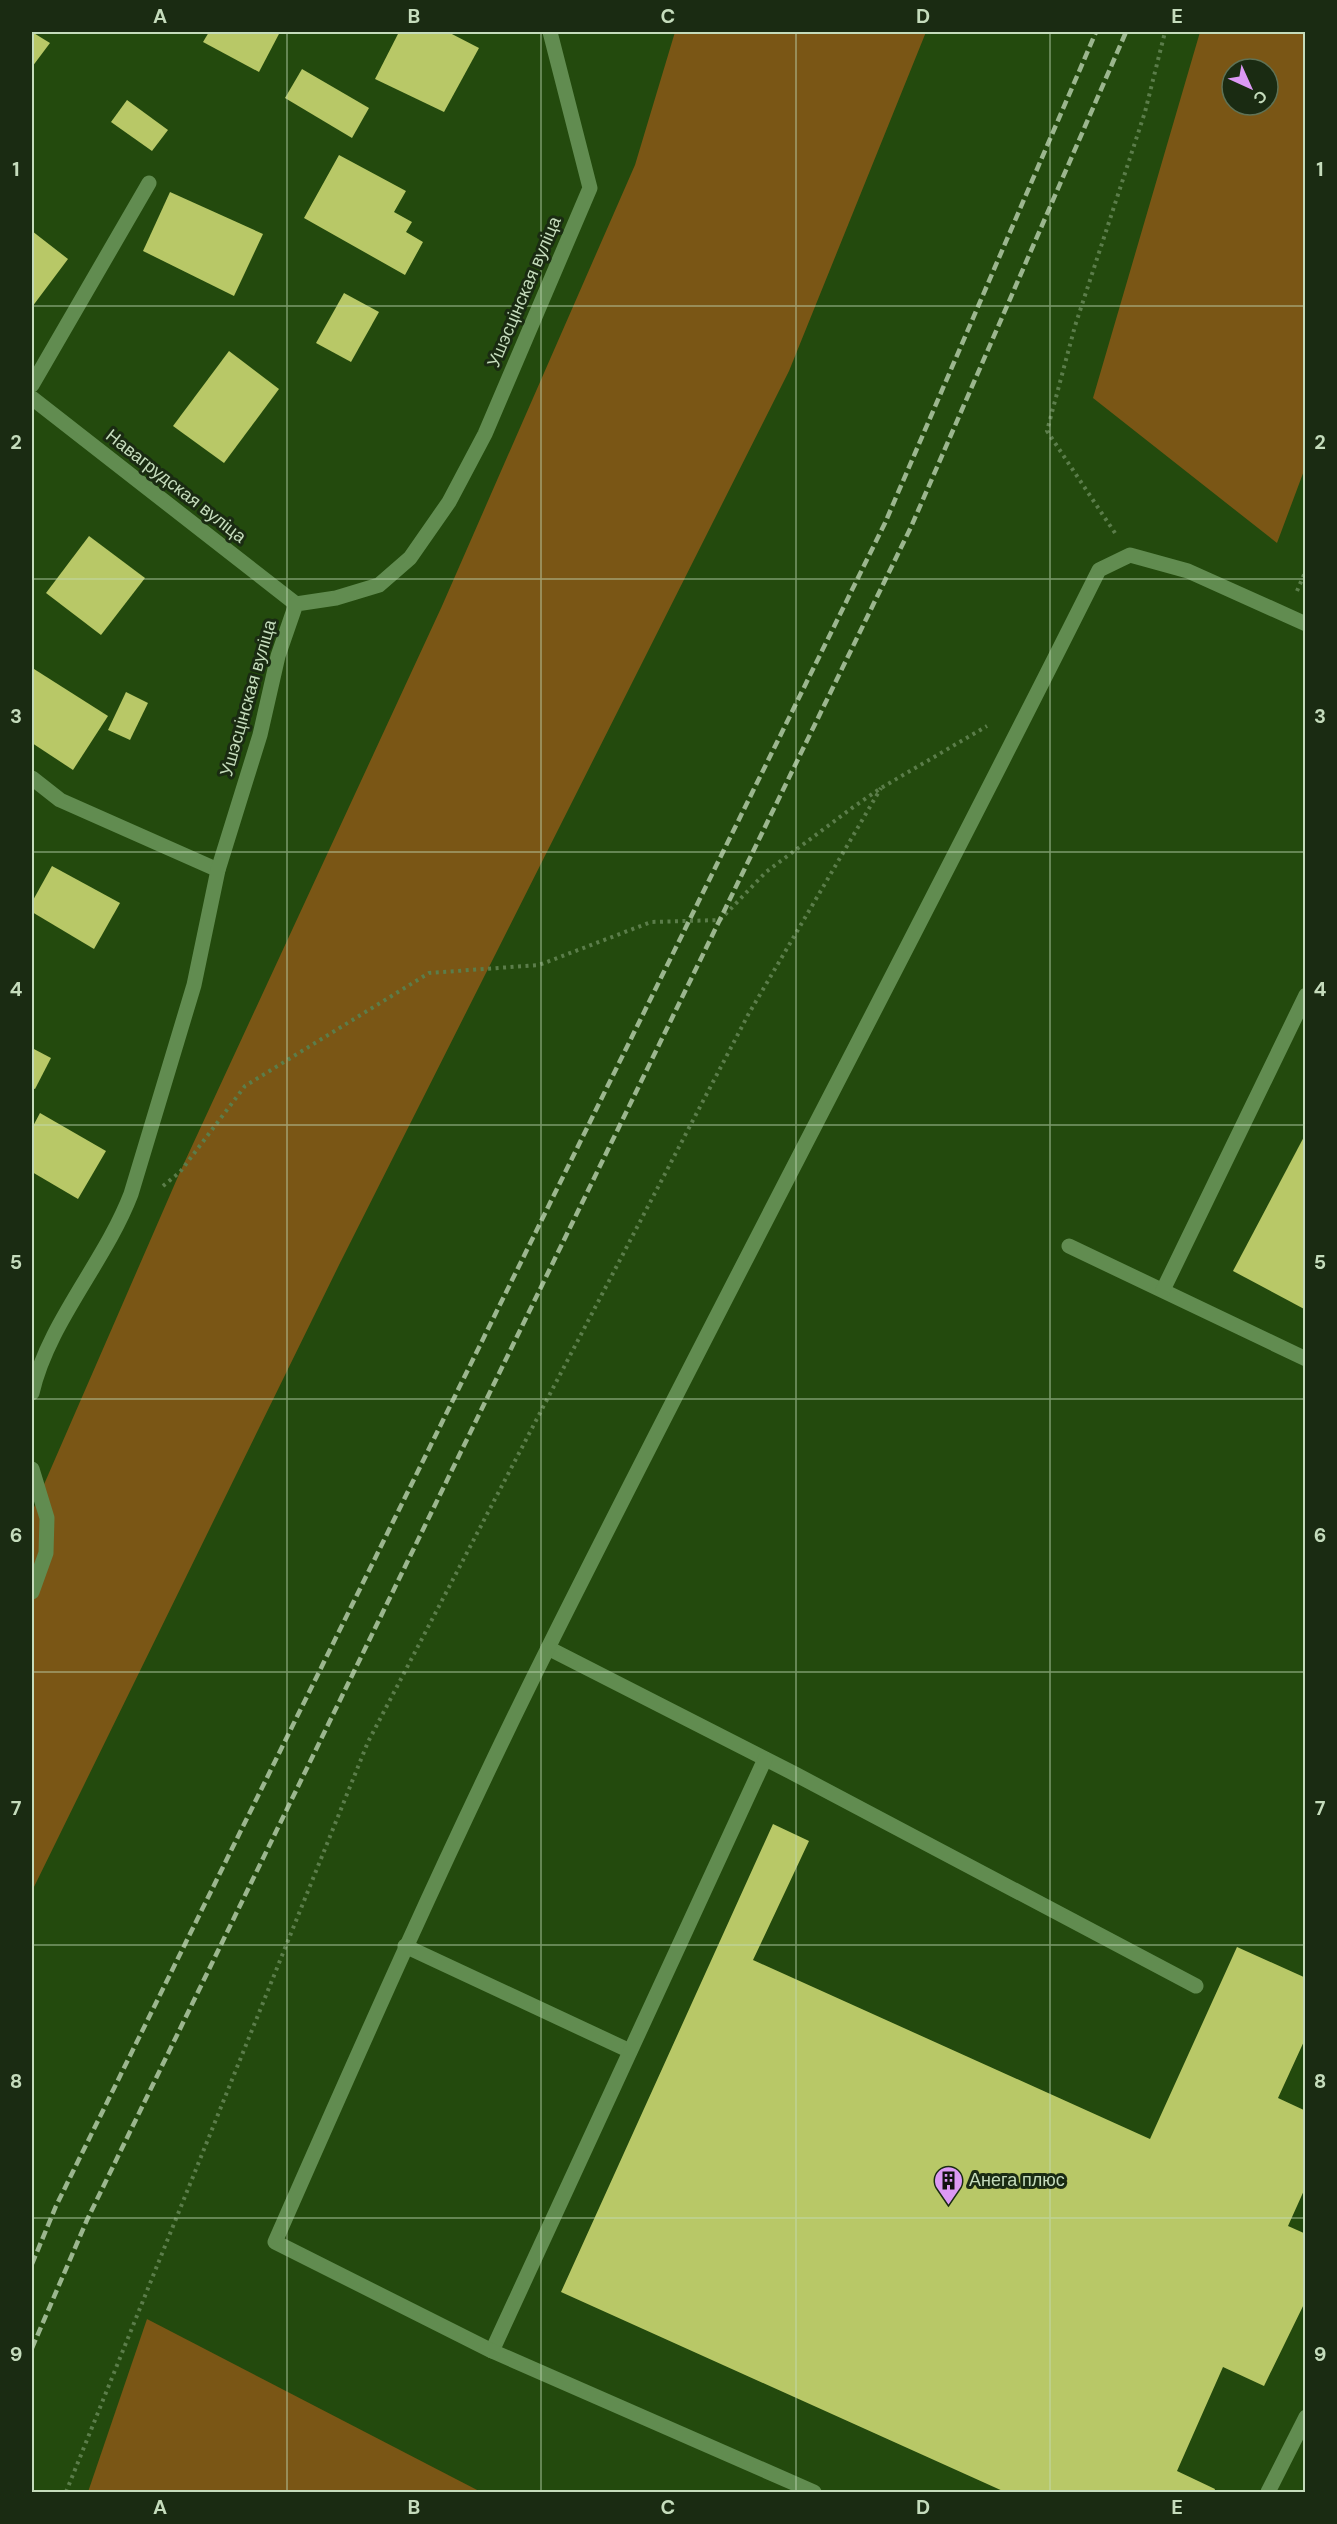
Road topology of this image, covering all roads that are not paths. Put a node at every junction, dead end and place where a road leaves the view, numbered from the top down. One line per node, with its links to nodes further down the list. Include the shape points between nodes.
1 (549, 32): 5 (street, Ушэсцінская вуліца, via 590,188 485,434 449,501 410,558 379,585 336,598)
2 (149, 183): 3 (street)
3 (32, 385)
4 (32, 398): 5 (street, Навагрудская вуліца)
5 (296, 604): 8 (street, Ушэсцінская вуліца)
6 (1305, 624): 16 (street, via 1188,570 1130,555 1100,570)
7 (32, 778): 8 (street, via 60,800)
8 (218, 870): 13 (street, Ушэсцінская вуліца, via 194,985 131,1194 120,1222 49,1345)
9 (1305, 995): 11 (street)
10 (1068, 1246): 11 (street)
11 (1162, 1290): 12 (street)
12 (1305, 1359)
13 (32, 1393)
14 (32, 1472): 15 (street, via 46,1518 46,1553)
15 (32, 1592)
16 (548, 1648): 17 (street); 18 (street)
17 (765, 1759): 19 (street); 20 (street)
18 (405, 1946): 20 (street); 21 (street, via 275,2242)
19 (1196, 1986)
20 (630, 2051): 21 (street)
21 (492, 2351): 23 (street)
22 (1305, 2417): 24 (street)
23 (814, 2493)
24 (1268, 2493)

